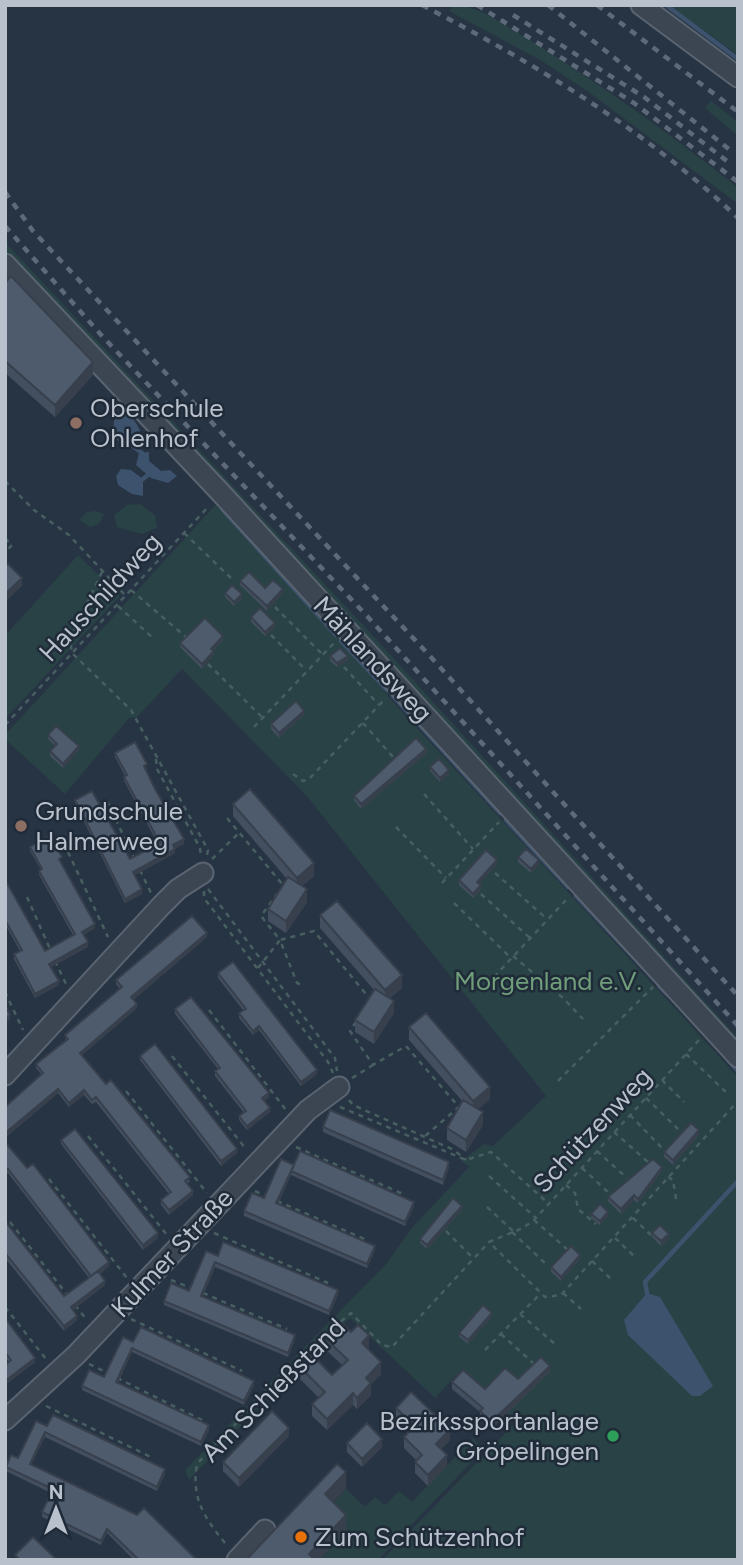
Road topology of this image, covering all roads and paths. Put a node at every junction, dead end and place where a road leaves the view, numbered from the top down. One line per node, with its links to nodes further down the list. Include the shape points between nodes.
1 (641, 5): 2 (street)
2 (738, 77)
3 (5, 264): 5 (street, Mählandsweg)
4 (5, 481): 9 (path, via 69,536)
5 (221, 493): 6 (path, Hauschildweg); 15 (street, Mählandsweg)
6 (184, 533): 10 (path); 11 (path, Hauschildweg)
7 (5, 538): 8 (path, via 12,545)
8 (5, 552)
9 (102, 572): 12 (path); 19 (path, via 70,639)
10 (232, 579)
11 (131, 589): 12 (path, Hauschildweg); 17 (path)
12 (126, 595): 13 (path, Hauschildweg)
13 (117, 605): 18 (path); 19 (path, Hauschildweg)
14 (275, 607): 20 (path)
15 (346, 630): 20 (path); 24 (street, Mählandsweg)
16 (271, 635): 23 (path)
17 (187, 638)
18 (154, 639)
19 (72, 653): 28 (path, Hauschildweg); 31 (path, via 131,710)
20 (323, 654): 23 (path)
21 (208, 664): 26 (path)
22 (344, 667): 25 (path)
23 (307, 671): 26 (path)
24 (398, 685): 25 (path); 35 (street, Mählandsweg)
25 (379, 705): 27 (path)
26 (263, 718): 29 (path)
27 (363, 723): 30 (path); 32 (path, via 309,779)
28 (5, 725)
29 (254, 727)
30 (393, 757)
31 (156, 759): 41 (path, via 156,769 200,848); 41 (path, via 208,850)
32 (292, 774)
33 (424, 794): 39 (path)
34 (107, 801): 49 (path)
35 (511, 809): 39 (path); 45 (street, Mählandsweg)
36 (227, 818): 38 (path)
37 (396, 827): 43 (path)
38 (239, 833): 41 (path); 52 (path, via 284,885 261,916)
39 (473, 849): 43 (path)
40 (68, 852): 53 (path)
41 (202, 873): 49 (street); 55 (path, via 210,894); 56 (path, via 204,898)
42 (495, 873): 50 (path)
43 (446, 878): 44 (path)
44 (442, 883)
45 (580, 885): 50 (path); 58 (street, Mählandsweg)
46 (481, 894): 51 (path)
47 (27, 897): 61 (path, via 66,985)
48 (454, 903): 54 (path)
49 (161, 906): 53 (street)
50 (547, 920): 51 (path)
51 (530, 938): 54 (path)
52 (280, 940): 55 (path); 59 (path, via 297,982); 62 (path, via 314,931 372,997)
53 (119, 951): 61 (street)
54 (512, 957): 57 (path); 64 (path)
55 (262, 963): 56 (path); 75 (path, via 335,1058)
56 (258, 968): 75 (path, via 328,1062)
57 (494, 977)
58 (665, 977): 66 (street, Mählandsweg); 74 (path)
59 (304, 986)
60 (5, 992): 67 (path)
61 (77, 999): 67 (street)
62 (364, 1008)
63 (209, 1010): 82 (path)
64 (583, 1019)
65 (357, 1020): 71 (path, via 350,1031)
66 (711, 1027): 68 (path, Schützenweg); 70 (street, Mählandsweg)
67 (33, 1045): 72 (street)
68 (686, 1054): 73 (path, Schützenweg); 77 (path)
69 (172, 1056): 92 (path)
70 (738, 1057)
71 (373, 1065): 75 (path); 86 (path, via 406,1046 459,1107)
72 (5, 1075)
73 (662, 1080): 78 (path, Schützenweg); 80 (path)
74 (558, 1081)
75 (338, 1088): 82 (street, Kulmer Straße); 86 (path, via 353,1105); 90 (path, via 344,1110)
76 (127, 1091): 104 (path)
77 (729, 1095)
78 (646, 1098): 81 (path, Schützenweg); 83 (path)
79 (738, 1101): 95 (path)
80 (684, 1102)
81 (630, 1115): 84 (path, Schützenweg); 88 (path)
82 (297, 1121): 87 (street, Kulmer Straße)
83 (677, 1129)
84 (614, 1132): 89 (path, Schützenweg); 91 (path)
85 (88, 1136): 117 (path)
86 (424, 1137): 90 (path)
87 (280, 1139): 92 (street, Kulmer Straße); 100 (path)
88 (662, 1148)
89 (597, 1151): 93 (path, Schützenweg); 97 (path)
90 (466, 1160): 103 (path, via 491,1152)
91 (648, 1162)
92 (258, 1163): 98 (street, Kulmer Straße)
93 (582, 1168): 99 (path, Schützenweg); 101 (path)
94 (489, 1176): 107 (path)
95 (668, 1177): 102 (path, via 673,1180); 106 (path)
96 (49, 1178): 126 (path)
97 (627, 1178)
98 (240, 1182): 104 (street, Kulmer Straße); 115 (path)
99 (566, 1185): 103 (path, Schützenweg); 109 (path, via 575,1193 578,1209)
100 (403, 1194)
101 (610, 1195)
102 (676, 1199)
103 (549, 1203): 107 (path, Schützenweg)
104 (219, 1204): 110 (street, Kulmer Straße)
105 (487, 1207): 112 (path)
106 (632, 1217): 113 (path); 114 (path)
107 (535, 1219): 112 (path, Schützenweg); 118 (path)
108 (10, 1222): 135 (path)
109 (596, 1224)
110 (198, 1226): 117 (street, Kulmer Straße); 125 (path)
111 (446, 1231): 120 (path)
112 (513, 1232): 116 (path, Schützenweg); 122 (path)
113 (651, 1236)
114 (614, 1237): 119 (path); 121 (path)
115 (367, 1240)
116 (489, 1242): 120 (path, Schützenweg); 127 (path)
117 (178, 1247): 123 (street, Kulmer Straße)
118 (568, 1250)
119 (635, 1257)
120 (474, 1259): 132 (path, Schützenweg, via 392,1347 382,1346)
121 (592, 1261): 124 (path); 128 (path)
122 (548, 1266)
123 (157, 1270): 126 (street, Kulmer Straße); 134 (path)
124 (612, 1280)
125 (328, 1283)
126 (138, 1290): 131 (street, Kulmer Straße)
127 (541, 1293): 128 (path, via 545,1297); 133 (path)
128 (563, 1293): 130 (path)
129 (5, 1307): 142 (path)
130 (580, 1309)
131 (119, 1310): 135 (street, Kulmer Straße); 141 (path)
132 (351, 1313): 148 (path, Am Schießstand, via 307,1349 197,1464 194,1479 202,1516)
133 (520, 1314): 136 (path); 137 (path)
134 (288, 1329)
135 (98, 1332): 139 (street, Kulmer Straße)
136 (501, 1334): 138 (path); 140 (path)
137 (555, 1344)
138 (485, 1350)
139 (76, 1355): 142 (street, Kulmer Straße); 145 (path)
140 (533, 1363)
141 (242, 1371)
142 (57, 1373): 143 (street, Kulmer Straße)
143 (33, 1396): 144 (street, Kulmer Straße); 146 (path)
144 (5, 1420)
145 (202, 1420)
146 (153, 1458)
147 (265, 1530): 149 (street)
148 (225, 1543)
149 (237, 1560)

